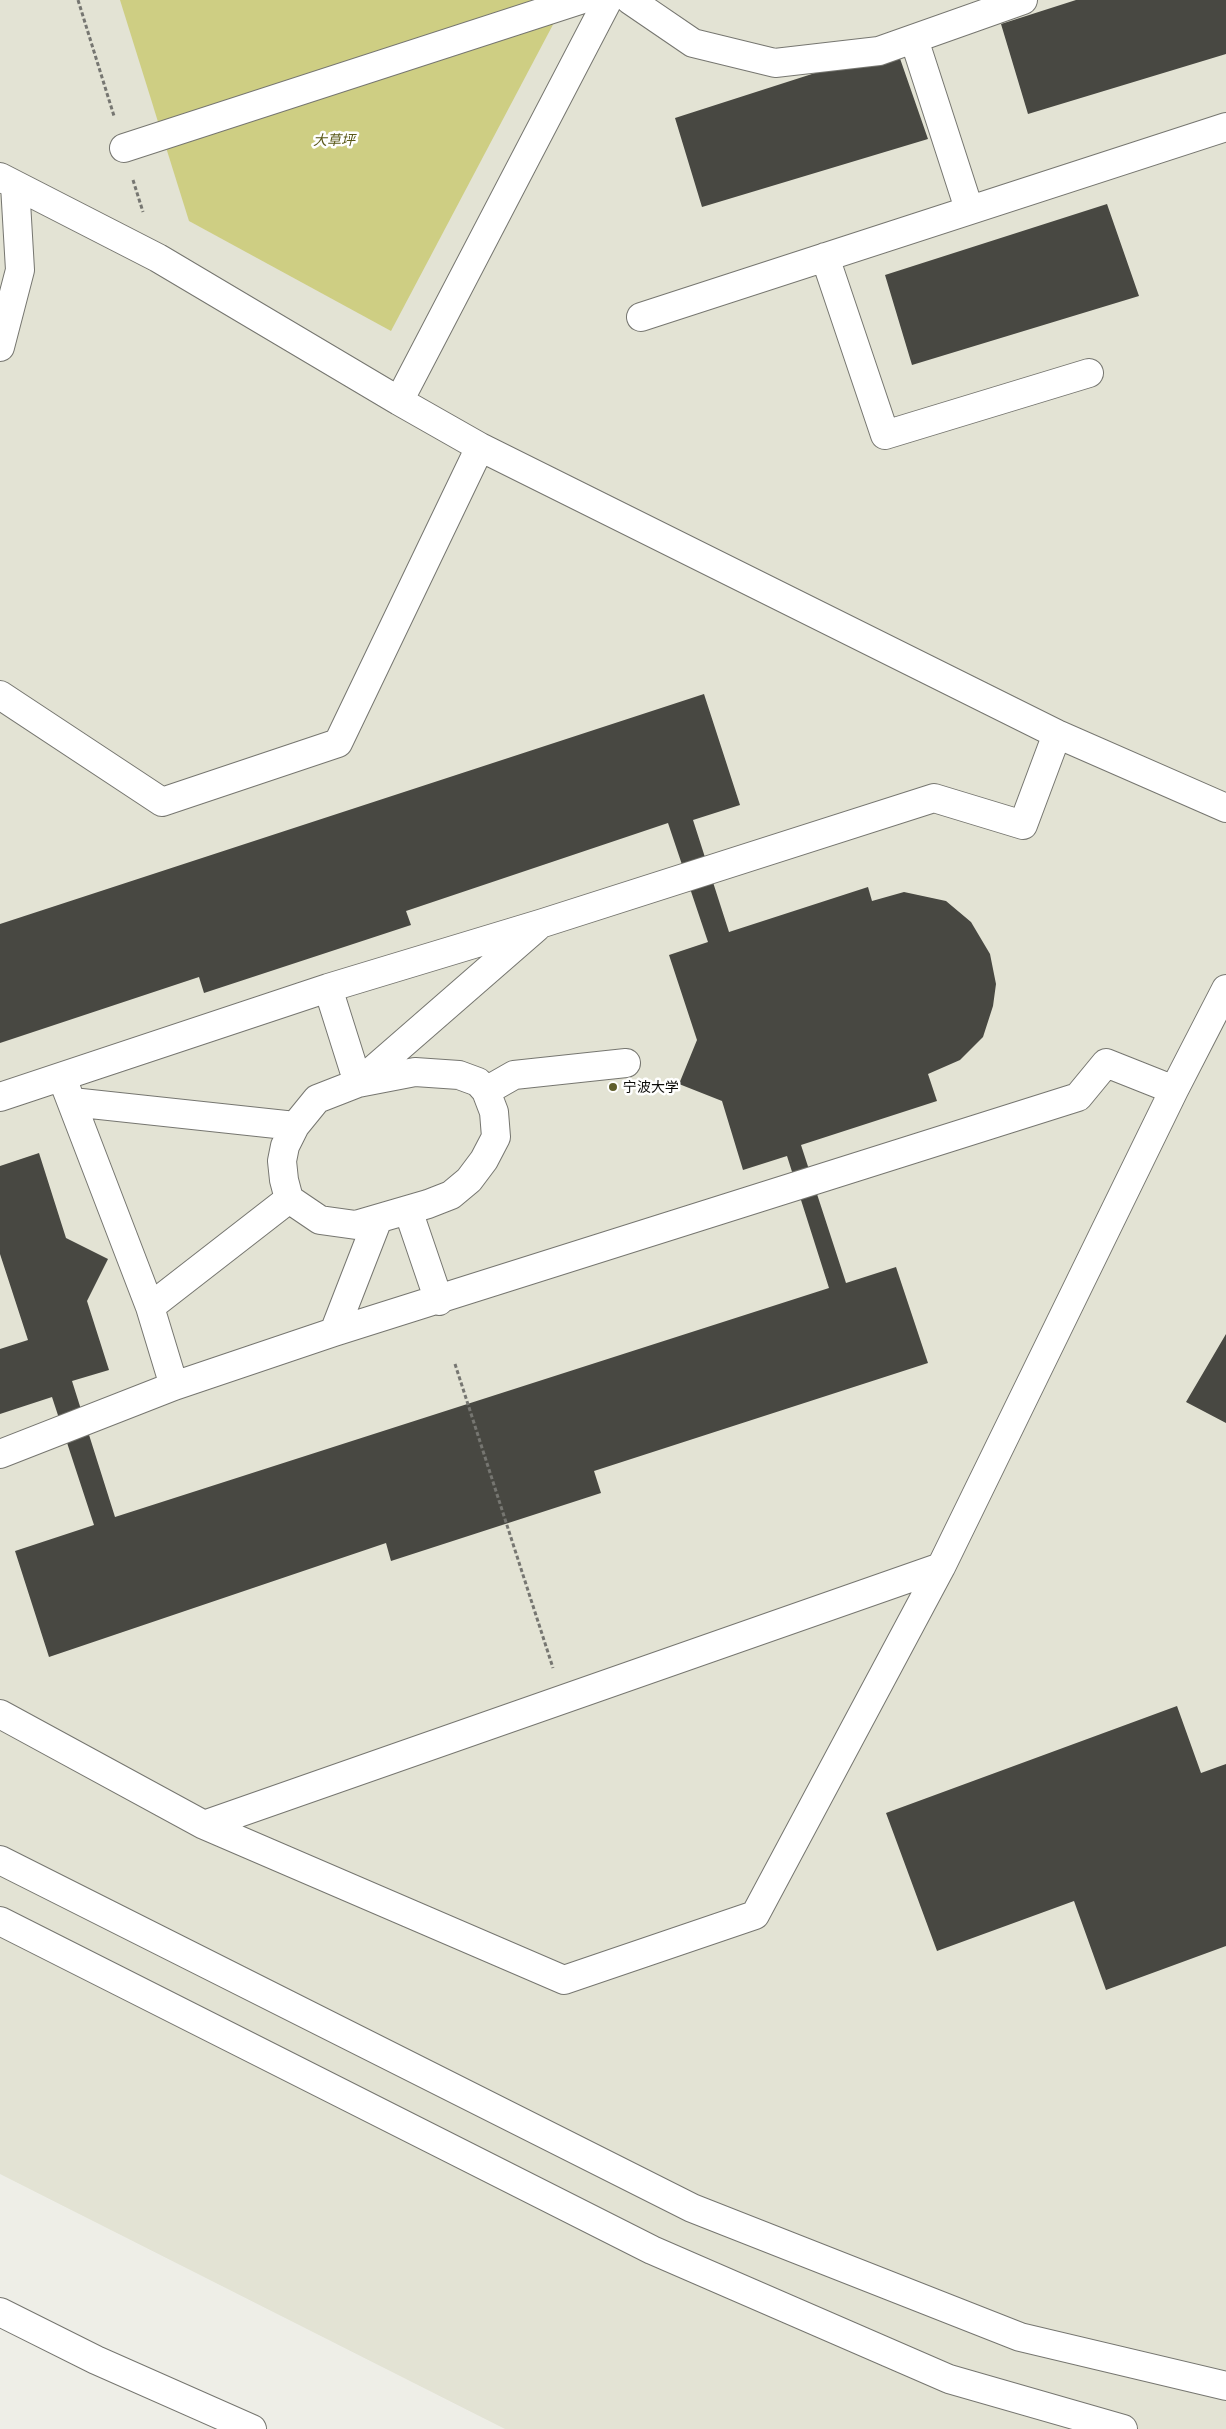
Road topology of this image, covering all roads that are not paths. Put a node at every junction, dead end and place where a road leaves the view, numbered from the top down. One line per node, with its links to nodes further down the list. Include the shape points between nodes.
1 (580, 0): 7 (street)
2 (608, 0): 14 (street)
3 (630, 0): 5 (street, via 693,43 775,62 879,51)
4 (1023, 0): 5 (street)
5 (914, 39): 9 (street)
6 (1226, 127): 9 (street)
7 (124, 148)
8 (8, 181): 12 (street, via 20,270); 14 (street, via 158,258)
9 (969, 209): 10 (street)
10 (825, 257): 11 (street); 13 (street, via 885,435)
11 (642, 317)
12 (0, 347)
13 (1089, 373)
14 (399, 401): 15 (street)
15 (480, 447): 16 (street, via 338,744 162,802); 17 (street)
16 (0, 695)
17 (1057, 734): 18 (street); 19 (street, via 1023,825 934,798)
18 (1226, 808)
19 (543, 923): 20 (street); 23 (street)
20 (328, 988): 23 (street); 24 (street)
21 (1226, 989): 25 (street)
22 (626, 1063): 26 (street, via 514,1075)
23 (358, 1083): 26 (street, via 415,1072 459,1075 478,1082); 28 (street, via 318,1099)
24 (67, 1090): 27 (street); 28 (street); 33 (street)
25 (1174, 1090): 32 (street, via 1106,1063 1078,1097); 37 (street)
26 (486, 1091): 30 (street, via 494,1112 496,1137 484,1160 470,1180 451,1195)
27 (0, 1097)
28 (295, 1126): 29 (street, via 282,1161)
29 (289, 1198): 31 (street, via 320,1220 356,1225); 33 (street)
30 (408, 1210): 31 (street); 32 (street)
31 (378, 1219): 34 (street)
32 (439, 1301): 34 (street)
33 (150, 1307): 35 (street)
34 (334, 1332): 35 (street)
35 (174, 1386): 36 (street)
36 (0, 1454)
37 (941, 1567): 39 (street); 39 (street, via 755,1915 564,1980)
38 (0, 1714): 39 (street)
39 (204, 1824)
40 (0, 1860): 43 (street, via 692,2208 1020,2337)
41 (0, 1921): 45 (street, via 652,2250 949,2378)
42 (0, 2312): 44 (street, via 96,2360)
43 (1226, 2386)
44 (252, 2429)
45 (1123, 2429)

